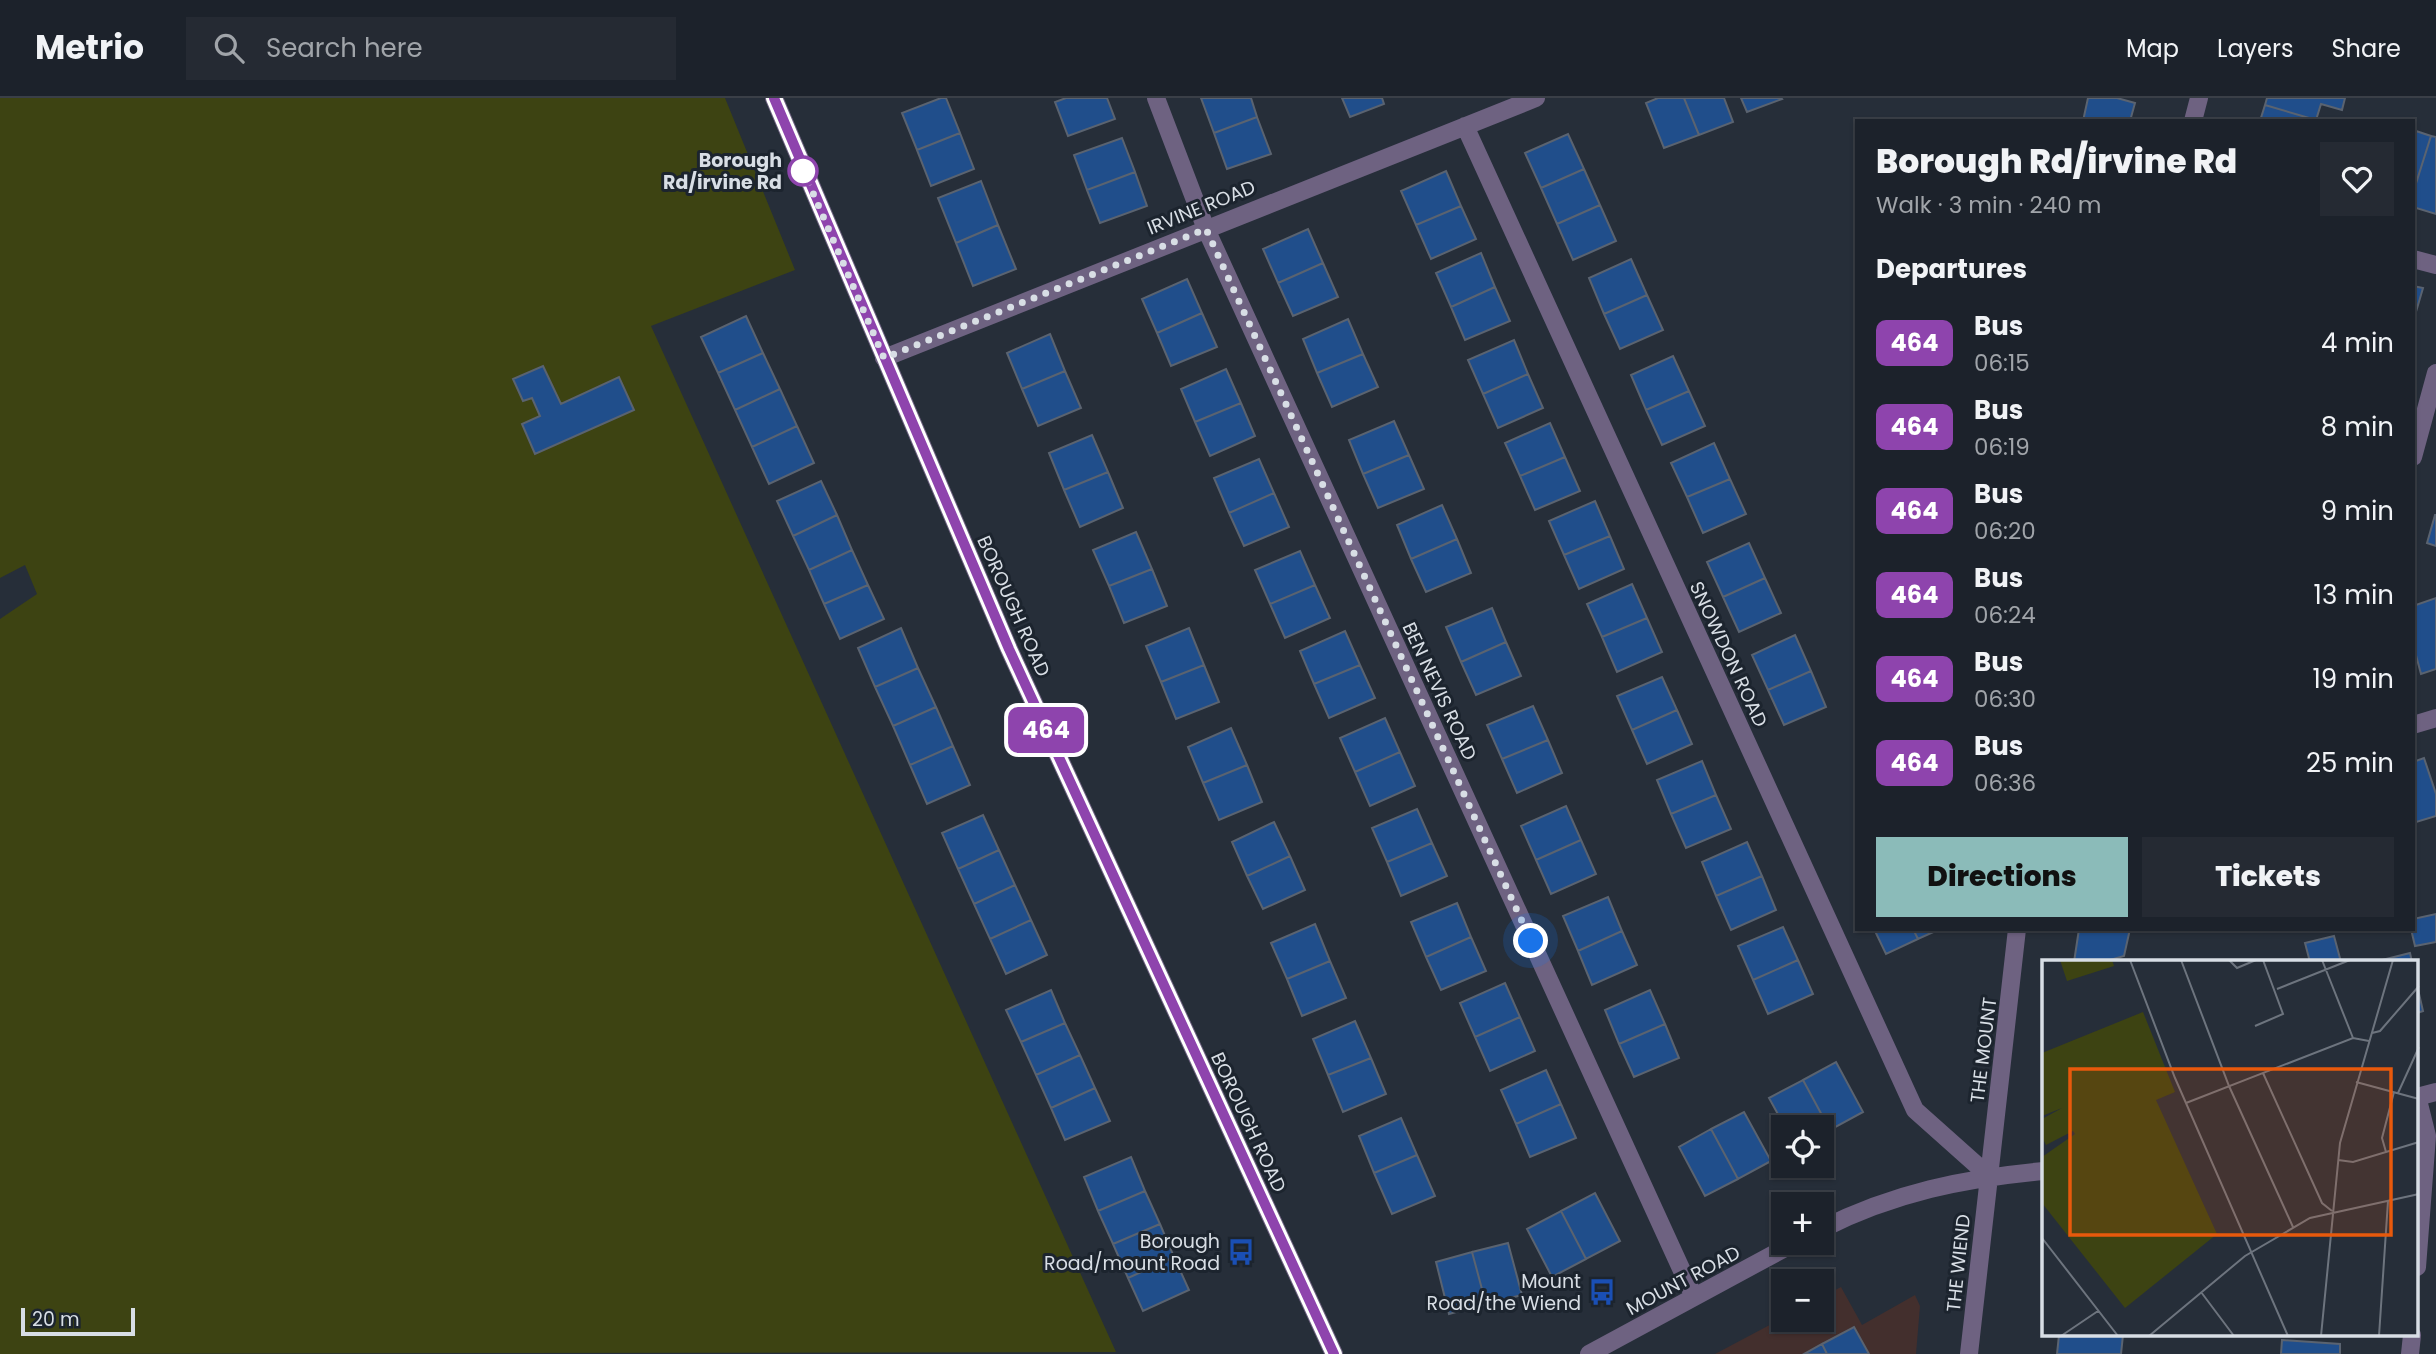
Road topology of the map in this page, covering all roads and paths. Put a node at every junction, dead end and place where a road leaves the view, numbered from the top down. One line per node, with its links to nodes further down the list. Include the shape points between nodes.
1 (774, 98): 10 (street, BOROUGH ROAD)
2 (1156, 98): 7 (street, BEN NEVIS ROAD)
3 (1536, 98): 6 (street, IRVINE ROAD)
4 (2199, 98): 5 (street)
5 (2194, 119)
6 (1465, 125): 7 (street, IRVINE ROAD); 20 (street, SNOWDON ROAD, via 1921,1117)
7 (1206, 229): 10 (street, IRVINE ROAD); 24 (street, BEN NEVIS ROAD)
8 (2415, 260): 9 (street)
9 (2436, 265)
10 (884, 358): 26 (street, BOROUGH ROAD, via 1015,662)
11 (2436, 373): 12 (street)
12 (2415, 450)
13 (2436, 718): 14 (street)
14 (2415, 724)
15 (2017, 931): 20 (street, THE MOUNT)
16 (2436, 1092): 17 (street)
17 (2418, 1096)
18 (2418, 1100): 22 (street, via 2427,1136)
19 (2042, 1171): 20 (street)
20 (1989, 1176): 21 (street, via 1881,1201); 28 (street, THE WIEND)
21 (1834, 1223)
22 (2418, 1254)
23 (1772, 1255): 24 (street, MOUNT ROAD)
24 (1694, 1297): 27 (street, MOUNT ROAD)
25 (2412, 1336): 29 (street)
26 (1334, 1354)
27 (1590, 1354)
28 (1969, 1354)
29 (2410, 1354)

